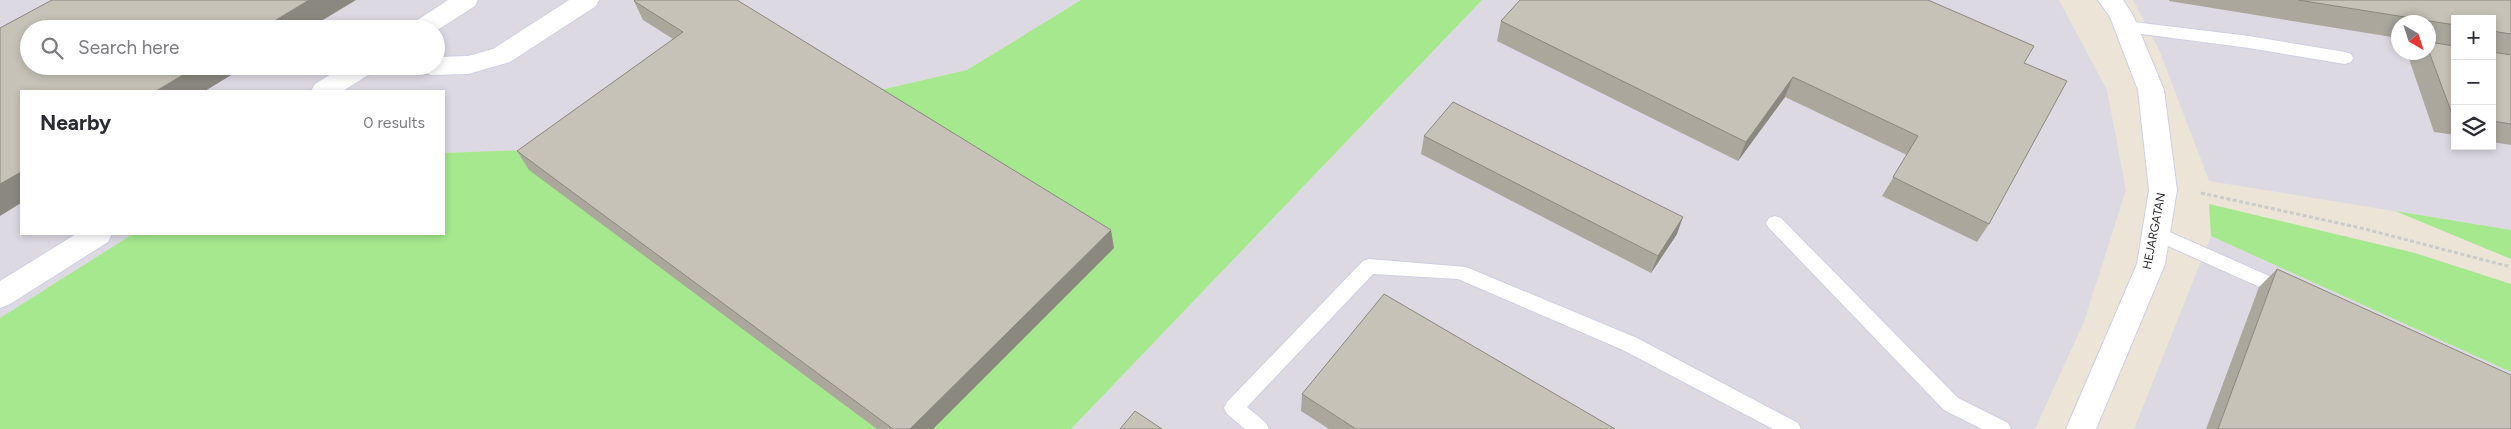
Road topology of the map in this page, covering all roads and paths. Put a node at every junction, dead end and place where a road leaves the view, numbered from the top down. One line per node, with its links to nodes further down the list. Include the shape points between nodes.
1 (466, 0): 4 (street)
2 (587, 0): 7 (street, via 501,56 468,64)
3 (2110, 0): 5 (street, HEJARGATAN)
4 (436, 20)
5 (2125, 27): 6 (lane); 10 (street, HEJARGATAN, via 2151,90)
6 (2345, 58)
7 (445, 65)
8 (350, 75): 9 (street)
9 (326, 90)
10 (2162, 184): 12 (street, HEJARGATAN); 14 (path, via 2361,228)
11 (1775, 223): 19 (lane, via 1951,404)
12 (2156, 233): 16 (lane); 20 (street, HEJARGATAN, via 2151,264)
13 (96, 235): 15 (street)
14 (2511, 267)
15 (0, 296)
16 (2302, 298)
17 (1259, 429): 18 (lane, via 1234,408 1369,266 1460,272 1630,344)
18 (1791, 429)
19 (2002, 429)
20 (2081, 429)

